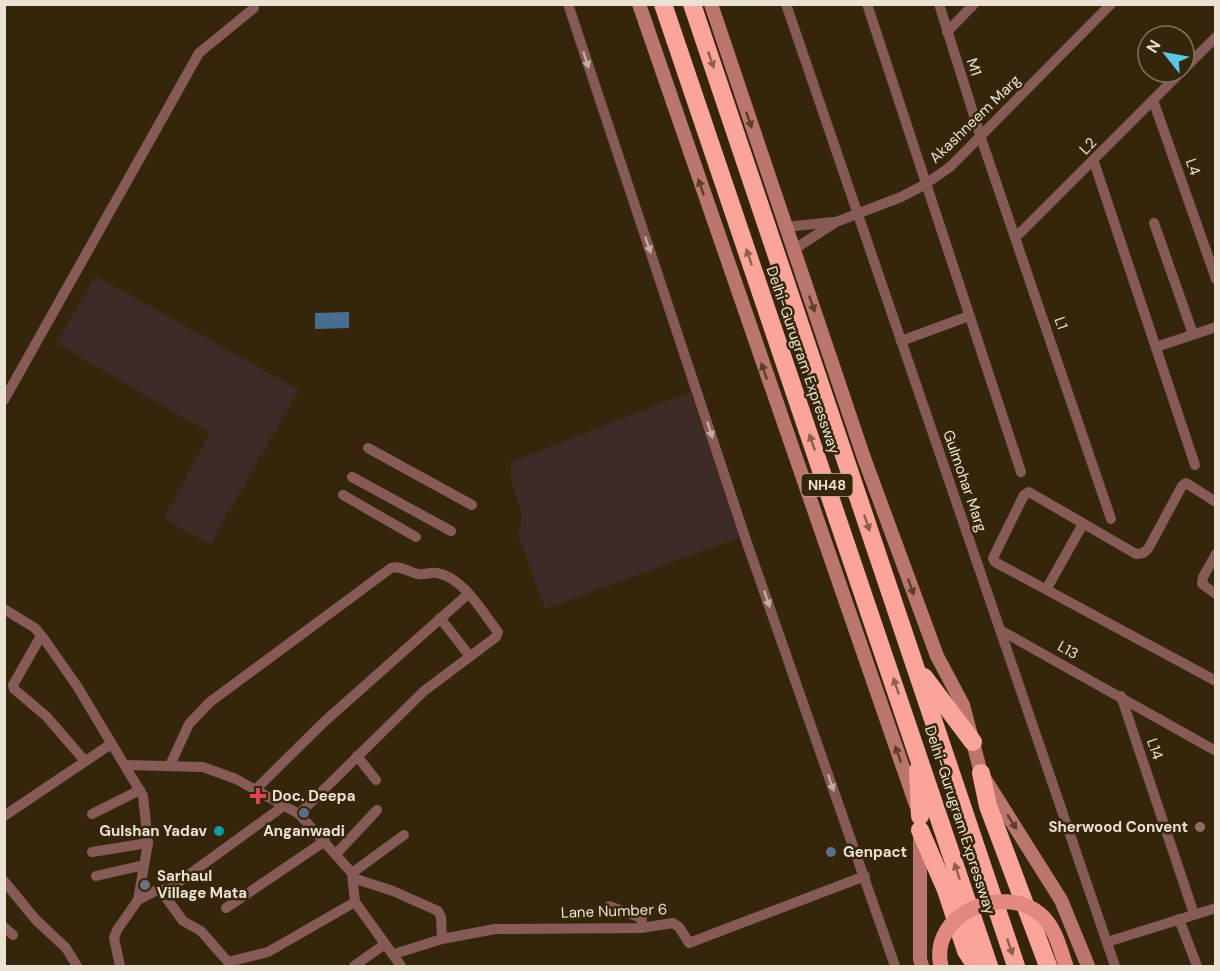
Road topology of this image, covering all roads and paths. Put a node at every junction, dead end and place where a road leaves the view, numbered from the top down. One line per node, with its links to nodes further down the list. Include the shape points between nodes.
1 (568, 4): 82 (street, one-way to 82, via 744,534)
2 (639, 4): 73 (main road, one-way to 2)
3 (663, 4): 58 (highway, Delhi-Gurugram Expressway / NH48, one-way to 3)
4 (692, 4): 53 (highway, Delhi-Gurugram Expressway / NH48, one-way to 53)
5 (711, 4): 23 (main road, one-way to 23)
6 (786, 4): 20 (street, Gulmohar Marg)
7 (867, 4): 19 (street)
8 (939, 4): 12 (street, M1)
9 (974, 4): 12 (street)
10 (1111, 4): 17 (street, Akashneem Marg)
11 (254, 8): 32 (street, via 200,53)
12 (947, 32): 17 (street, M1)
13 (1215, 37): 14 (street)
14 (1196, 57)
15 (1169, 84): 16 (street, L2)
16 (1153, 100): 18 (street, L2); 26 (street, L4)
17 (981, 138): 19 (street, Akashneem Marg); 24 (street, L1)
18 (1094, 162): 24 (street, L2); 31 (street)
19 (924, 185): 20 (street, Akashneem Marg); 27 (street)
20 (858, 213): 21 (street, Akashneem Marg); 30 (street, Gulmohar Marg)
21 (836, 222): 23 (street, Akashneem Marg); 25 (street, Akashneem Marg)
22 (1154, 224): 29 (street)
23 (786, 227): 25 (main road)
24 (1015, 238): 40 (street, L1)
25 (793, 250): 56 (main road, one-way to 56, via 864,458 937,656 963,705)
26 (1215, 279)
27 (969, 316): 30 (street); 35 (street)
28 (1215, 327): 29 (street)
29 (1193, 334): 31 (street)
30 (902, 341): 50 (street, Gulmohar Marg)
31 (1156, 347): 34 (street)
32 (4, 400)
33 (368, 448): 39 (street)
34 (1195, 465)
35 (1021, 472)
36 (352, 477): 42 (street)
37 (343, 495): 43 (street)
38 (1215, 502): 41 (street, via 1186,483 1143,553 1136,554)
39 (472, 505)
40 (1111, 519)
41 (1083, 524): 45 (street); 45 (street, via 1034,494 1024,495 993,558)
42 (451, 531)
43 (416, 537)
44 (1215, 554): 47 (street, via 1202,584)
45 (1047, 588): 54 (street)
46 (468, 594): 49 (street); 52 (street, via 498,632); 63 (street, via 437,573 418,574 397,566 391,568 210,702 189,724)
47 (1215, 594)
48 (4, 609): 51 (street)
49 (440, 618): 52 (street); 67 (street)
50 (1000, 630): 55 (street, L13); 96 (street, Gulmohar Marg)
51 (41, 636): 57 (street, via 77,686); 61 (street, via 14,689 46,716)
52 (469, 655): 60 (street, via 424,691)
53 (914, 663): 56 (highway); 108 (highway, Delhi-Gurugram Expressway / NH48, one-way to 108)
54 (1215, 681)
55 (1121, 696): 59 (street, L14); 90 (street, L14)
56 (973, 742): 64 (main road)
57 (111, 744): 61 (street); 62 (street)
58 (917, 747): 73 (highway); 107 (highway, Delhi-Gurugram Expressway / NH48, one-way to 58)
59 (1215, 751)
60 (357, 756): 65 (street); 71 (street)
61 (85, 761): 72 (street)
62 (125, 765): 63 (street); 66 (street)
63 (170, 765): 67 (street, via 202,767)
64 (981, 773): 109 (highway, via 988,806); 111 (main road, one-way to 111, via 1061,900)
65 (376, 780)
66 (140, 790): 70 (street); 76 (street, via 146,807)
67 (255, 790): 68 (street)
68 (285, 806): 71 (street); 84 (street, via 180,882)
69 (377, 810): 78 (street)
70 (92, 814)
71 (299, 814): 75 (street)
72 (4, 816)
73 (920, 823): 104 (main road); 106 (highway, via 966,951)
74 (404, 834): 81 (street)
75 (325, 841): 78 (street); 88 (street)
76 (148, 843): 77 (street); 79 (street)
77 (92, 852)
78 (337, 854): 81 (street)
79 (144, 865): 80 (street); 85 (street)
80 (96, 876)
81 (353, 876): 86 (street); 95 (street, via 438,911)
82 (866, 876): 93 (street, Lane Number 6, via 689,943 673,923); 103 (street)
83 (4, 881): 99 (street, via 36,920 66,948)
84 (161, 891): 85 (street); 86 (street, via 183,921 201,931 228,963 268,952)
85 (138, 900): 100 (street, via 114,938)
86 (355, 902): 97 (street)
87 (609, 906): 93 (street, via 642,918)
88 (226, 908)
89 (1215, 908): 90 (street)
90 (1194, 914): 91 (street)
91 (1179, 919): 96 (street); 113 (street)
92 (4, 927): 94 (street)
93 (641, 928): 95 (street, Lane Number 6, via 495,929)
94 (13, 935)
95 (442, 939): 98 (street, Lane Number 6)
96 (1107, 942): 112 (street, Gulmohar Marg)
97 (385, 944): 98 (street); 101 (street)
98 (394, 954): 102 (street)
99 (77, 966)
100 (120, 966)
101 (354, 966)
102 (401, 966)
103 (895, 966)
104 (922, 966)
105 (941, 966): 110 (main road, bridge, via 941,944 955,920 980,903 1003,900 1040,914 1052,929)
106 (976, 966)
107 (989, 966)
108 (1016, 966)
109 (1048, 966)
110 (1066, 966)
111 (1088, 966)
112 (1115, 966)
113 (1197, 966)

